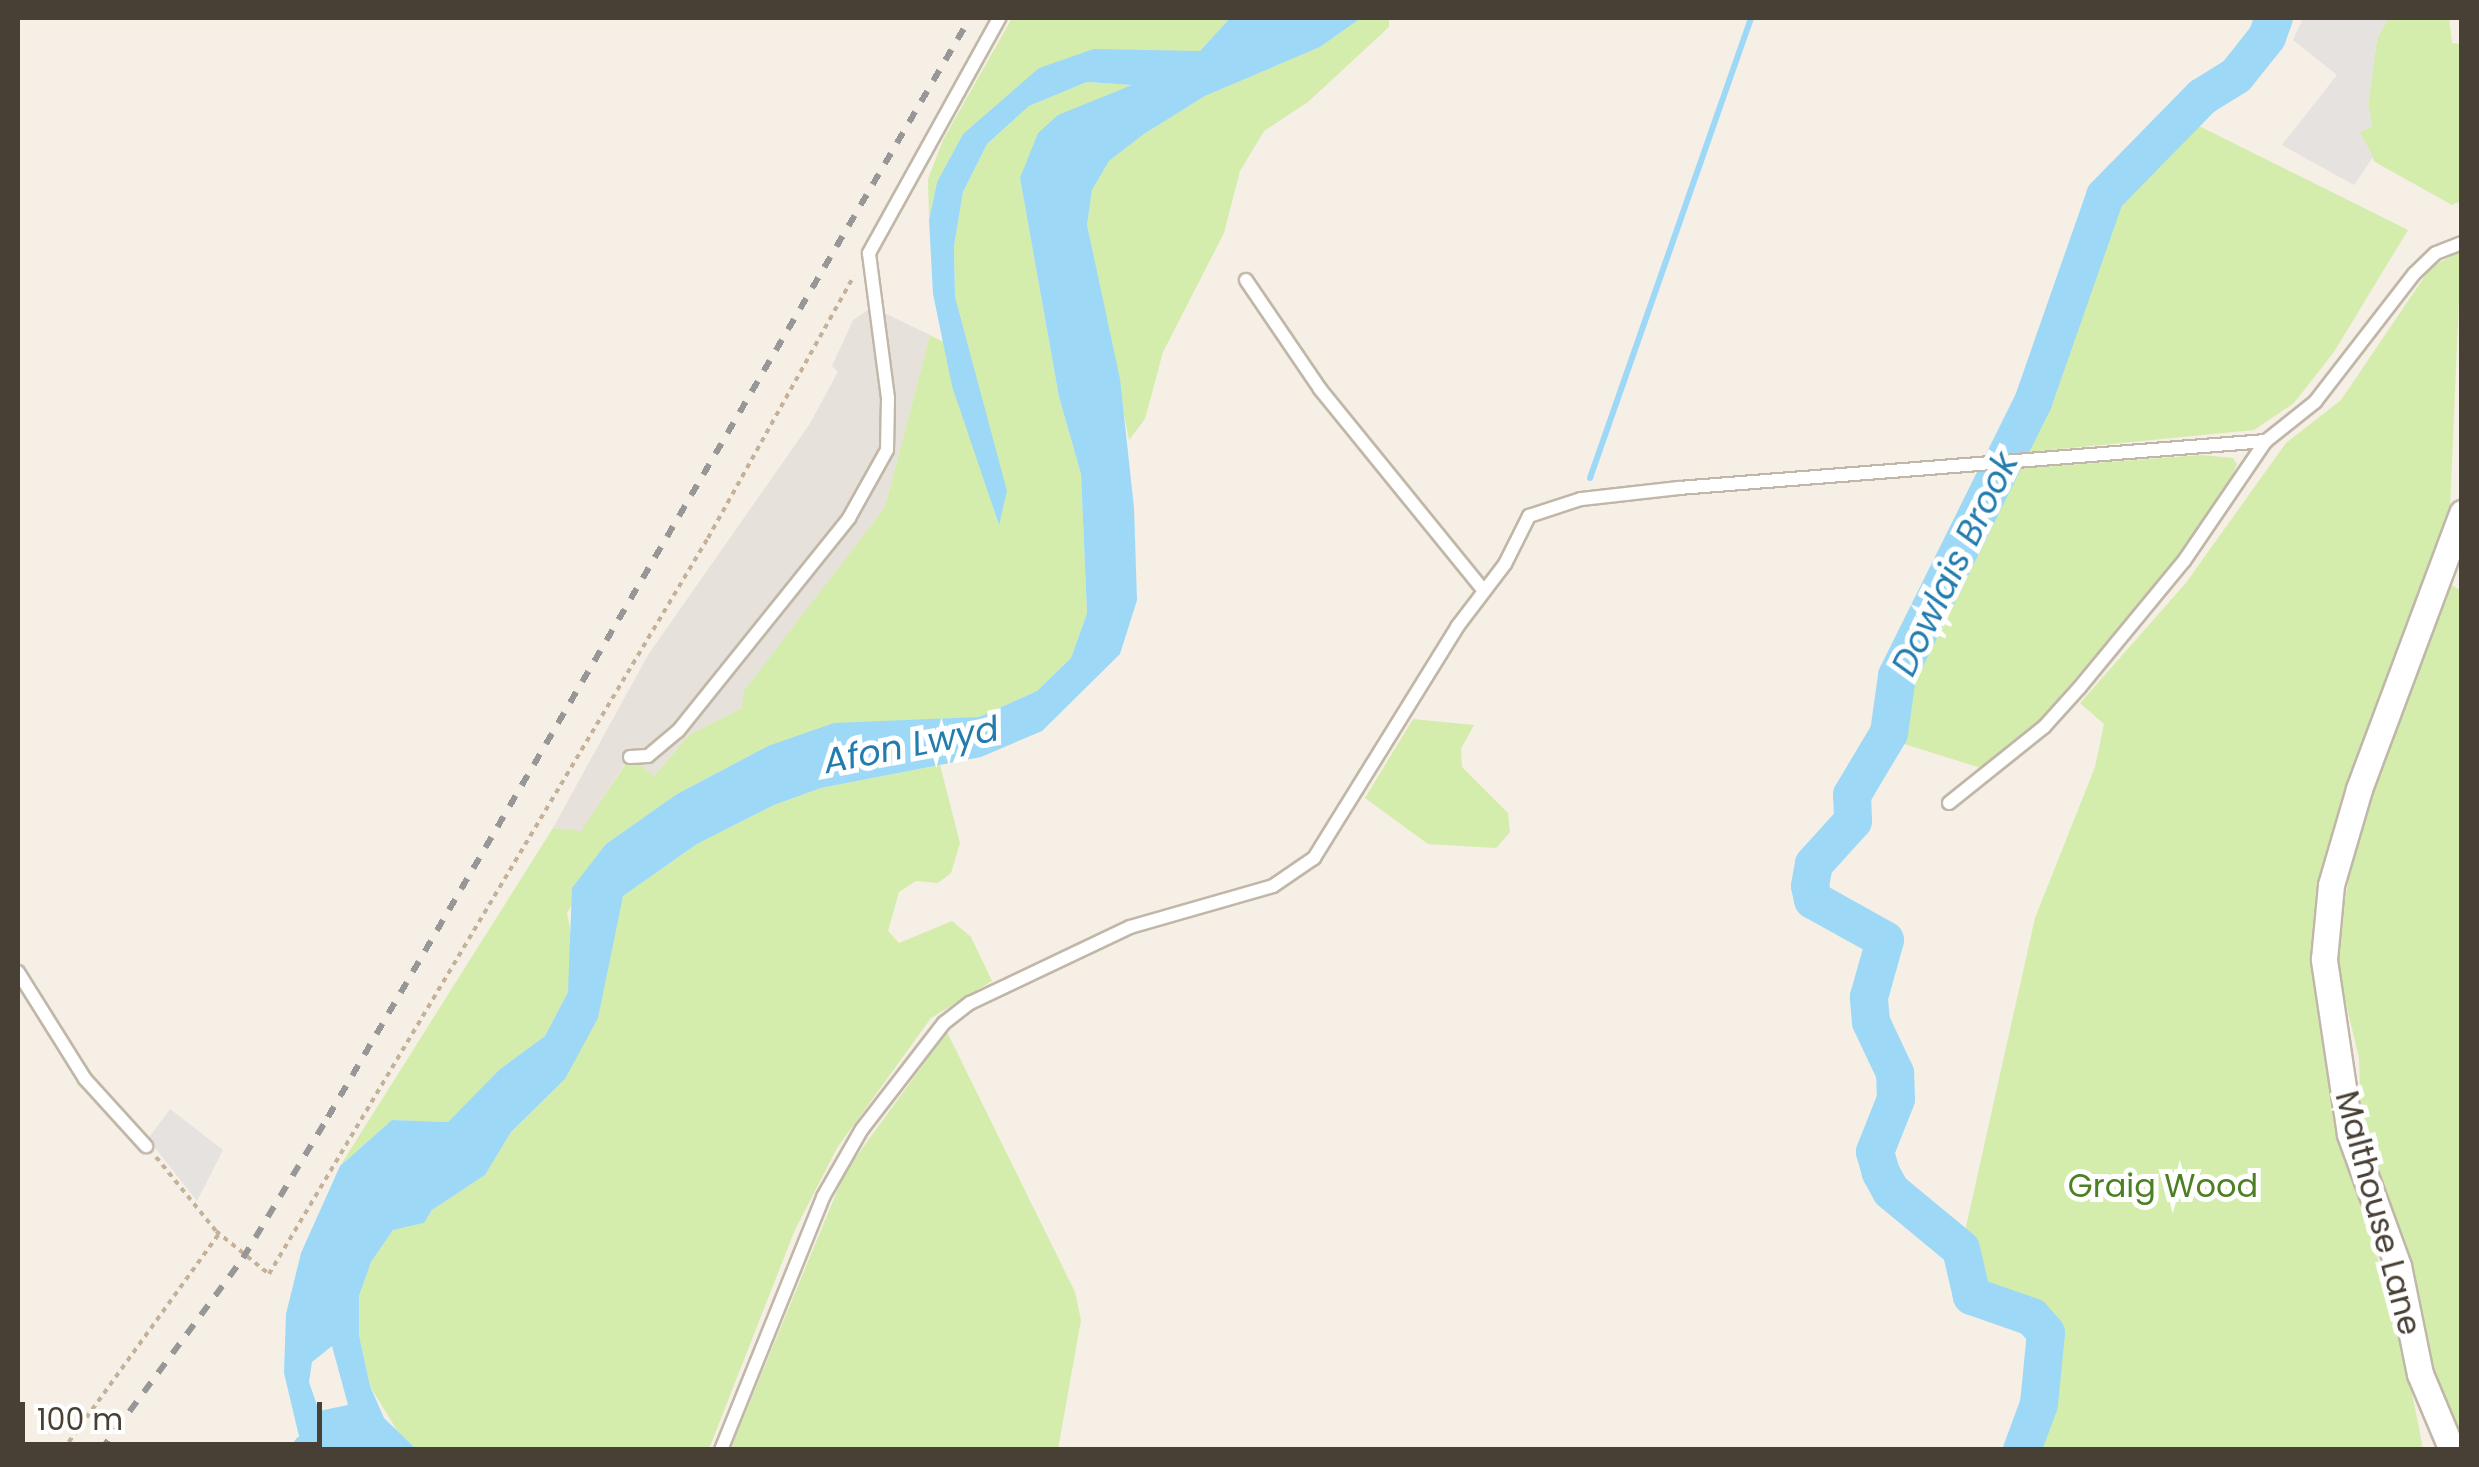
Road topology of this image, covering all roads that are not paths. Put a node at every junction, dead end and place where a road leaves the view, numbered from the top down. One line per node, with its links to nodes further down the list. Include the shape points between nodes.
1 (999, 18): 7 (lane, via 869,252 888,398 887,450 849,518 678,731 648,756)
2 (2462, 243): 4 (lane, via 2436,253 2414,274 2315,402)
3 (1246, 280): 6 (lane, via 1320,388)
4 (2266, 441): 6 (lane, via 1548,505 1529,516); 8 (lane, via 2184,561 2080,688 2044,727)
5 (2462, 512): 12 (street, Malthouse Lane, via 2360,788 2331,886 2324,959 2350,1134 2398,1266 2420,1374)
6 (1484, 591): 11 (lane, via 1340,823 1293,876 1130,927 970,1003 944,1023 862,1129 823,1197)
7 (630, 757)
8 (1949, 803)
9 (18, 972): 10 (lane, via 85,1079)
10 (146, 1146)
11 (721, 1450)
12 (2452, 1450)

